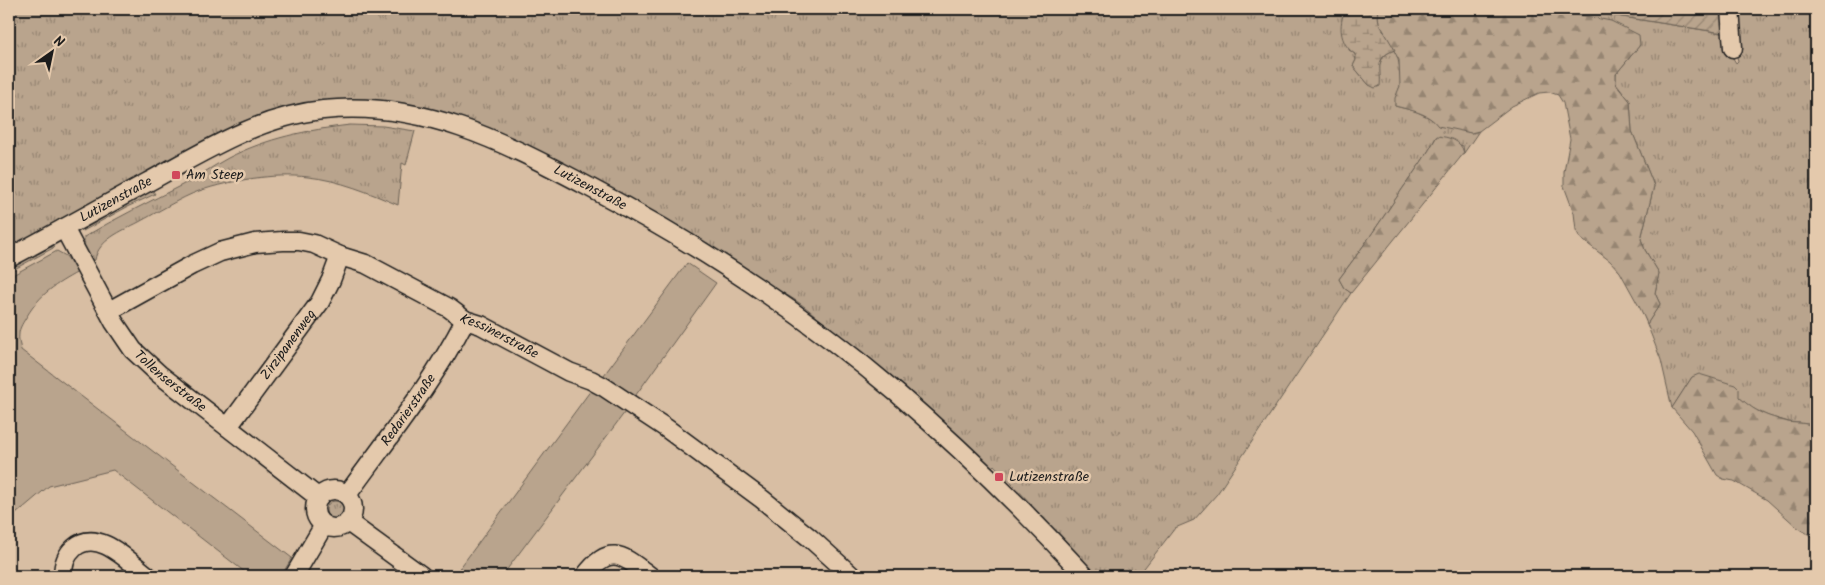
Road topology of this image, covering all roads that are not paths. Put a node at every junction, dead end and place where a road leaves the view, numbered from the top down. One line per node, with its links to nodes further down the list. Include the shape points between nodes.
1 (1730, 9): 2 (street)
2 (1733, 48)
3 (64, 228): 5 (street, Lutizenstraße); 6 (street, Tollenserstraße); 20 (street, Lutizenstraße, via 219,143 290,116 322,110 387,110 451,123 532,158 632,210 777,301 867,368 948,438)
4 (340, 256): 6 (street, Kessinerstraße, via 320,246 299,241 238,246 192,265); 7 (street, Kessinerstraße, via 366,264 449,308); 8 (street, Zirzipanenweg, via 320,302)
5 (9, 258)
6 (109, 311): 8 (street, Tollenserstraße, via 126,341 140,357)
7 (464, 320): 9 (street, Redarierstraße, via 426,387); 19 (street, Kessinerstraße, via 591,380 636,407 762,499)
8 (228, 427): 10 (street, Tollenserstraße)
9 (347, 495): 10 (street, via 336,490); 11 (street, via 353,505)
10 (319, 498): 12 (street, via 316,516)
11 (348, 522): 12 (street, via 340,528); 16 (street)
12 (324, 525): 15 (street)
13 (63, 576): 14 (street, via 64,562 69,554 80,544 90,541 109,547)
14 (148, 576)
15 (294, 576)
16 (422, 576)
17 (585, 576): 18 (street, via 598,560 616,556 628,560)
18 (650, 576)
19 (852, 576)
20 (1085, 576)

